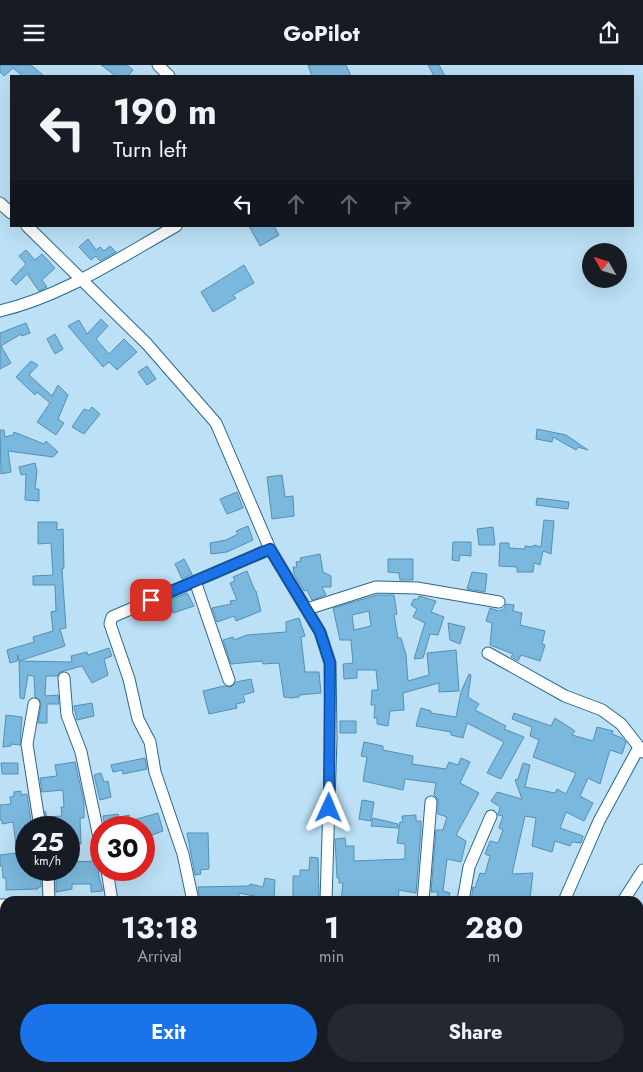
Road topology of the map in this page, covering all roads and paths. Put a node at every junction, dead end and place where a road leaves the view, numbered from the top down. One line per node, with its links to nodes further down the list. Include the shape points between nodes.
1 (158, 65): 2 (street)
2 (168, 75)
3 (0, 203): 4 (street)
4 (10, 212)
5 (27, 227): 7 (street)
6 (174, 227): 7 (street)
7 (79, 280): 8 (street, via 26,305); 9 (street, via 147,344 216,423)
8 (0, 311)
9 (270, 549): 10 (street); 12 (street)
10 (194, 581): 15 (street); 27 (street, via 112,617 110,624 129,679 138,719 150,742 155,772 183,854)
11 (499, 602): 12 (street, via 417,588 376,587)
12 (307, 609): 28 (street, via 320,632 330,663)
13 (488, 653): 17 (street, via 565,696 602,709 621,724)
14 (64, 679): 20 (street, via 66,715 81,752)
15 (228, 680)
16 (34, 705): 19 (street, via 27,744)
17 (641, 751): 31 (street, via 598,821)
18 (431, 802): 29 (street)
19 (38, 816)
20 (94, 816)
21 (491, 816): 30 (street, via 469,867)
22 (643, 870): 32 (street)
23 (48, 881): 25 (street)
24 (109, 881): 26 (street)
25 (49, 896)
26 (111, 896)
27 (192, 896)
28 (326, 896)
29 (423, 896)
30 (464, 896)
31 (566, 896)
32 (626, 896)

